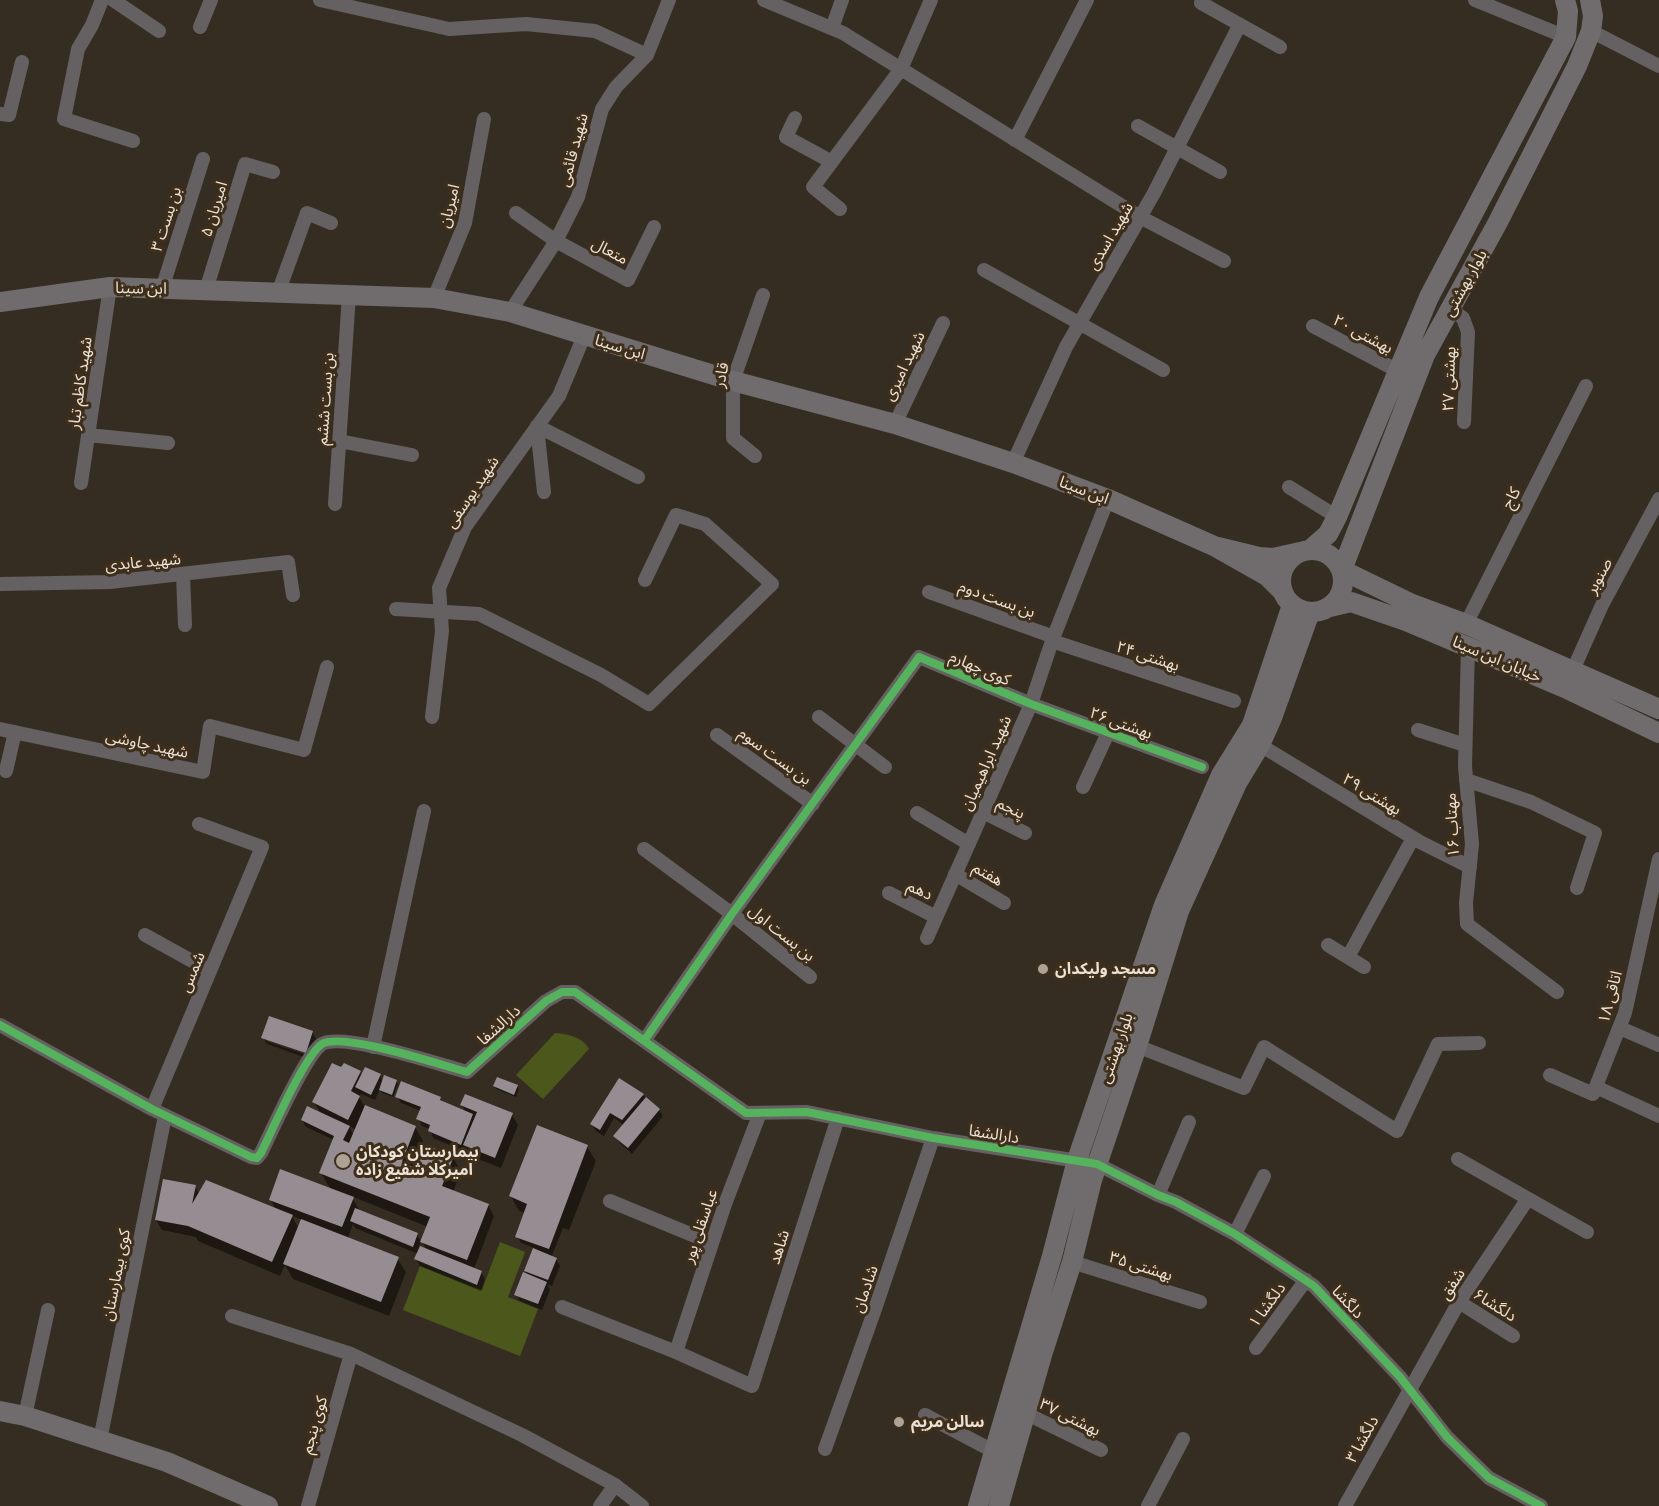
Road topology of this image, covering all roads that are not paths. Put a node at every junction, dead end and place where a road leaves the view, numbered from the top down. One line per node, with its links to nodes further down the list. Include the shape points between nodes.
1 (102, 0): 30 (street, via 78,48 64,119)
2 (113, 0): 17 (street)
3 (211, 0): 15 (street)
4 (320, 0): 21 (street, via 449,29 526,24 595,31)
5 (669, 0): 21 (street, شهید قائمی)
6 (764, 0): 16 (street)
7 (842, 0): 16 (street)
8 (931, 0): 24 (street)
9 (1088, 0): 29 (street)
10 (1475, 0): 19 (street)
11 (1565, 0): 19 (main road, بلوار بهشتی)
12 (1590, 0): 18 (main road, بلوار بهشتی)
13 (1201, 3): 14 (street)
14 (1239, 26): 20 (street); 31 (street, شهید اسدی)
15 (200, 27)
16 (832, 28): 24 (street)
17 (159, 31)
18 (1591, 31): 23 (street); 53 (main road, بلوار بهشتی, via 1498,222)
19 (1566, 37): 50 (main road, بلوار بهشتی)
20 (1280, 47)
21 (647, 55): 41 (street, شهید قائمی, via 616,87 602,109 578,197)
22 (22, 62): 25 (street, via 9,115)
23 (1659, 66)
24 (902, 69): 29 (street); 33 (street)
25 (0, 114)
26 (484, 118): 51 (street, امیریان, via 465,223)
27 (795, 118): 33 (street, via 786,137)
28 (1138, 126): 31 (street)
29 (1015, 140): 38 (street)
30 (133, 141)
31 (1177, 147): 35 (street); 38 (street, شهید اسدی)
32 (203, 159): 45 (street, بن بست ۳)
33 (832, 162): 36 (street, via 813,187)
34 (273, 172): 46 (street, امیریان ۵, via 245,164)
35 (1220, 172)
36 (840, 209)
37 (516, 213): 41 (street)
38 (1140, 217): 42 (street); 56 (street, شهید اسدی)
39 (331, 223): 47 (street, via 307,213)
40 (654, 227): 41 (street, متعال, via 628,280)
41 (556, 241): 54 (street, شهید قائمی)
42 (1224, 261)
43 (984, 270): 56 (street)
44 (110, 287): 45 (main road, ابن سینا); 52 (main road, ابن سینا); 66 (street, شهید کاظم تبار)
45 (162, 289): 46 (main road, ابن سینا)
46 (206, 290): 47 (main road, ابن سینا)
47 (278, 293): 48 (main road, ابن سینا)
48 (349, 295): 51 (main road, ابن سینا); 67 (street, بن بست ششم)
49 (763, 295): 61 (street, قادر)
50 (1429, 297): 53 (main road); 60 (main road, بلوار بهشتی)
51 (434, 298): 54 (main road, ابن سینا)
52 (0, 302)
53 (1450, 309): 63 (street, بهشتی ۲۷, via 1463,318 1468,332); 82 (main road, بلوار بهشتی, via 1425,355)
54 (510, 312): 58 (main road, ابن سینا)
55 (943, 323): 64 (street, شهید امیری)
56 (1079, 323): 59 (street); 71 (street, شهید اسدی)
57 (1313, 326): 60 (street, بهشتی ۲۰)
58 (585, 336): 61 (main road, ابن سینا); 65 (street, شهید یوسفی, via 559,396)
59 (1163, 370)
60 (1398, 371): 79 (main road, بلوار بهشتی)
61 (733, 381): 64 (main road, ابن سینا); 70 (street, قادر, via 733,438)
62 (1586, 386): 93 (street, کاج)
63 (1464, 422)
64 (895, 424): 71 (main road, ابن سینا)
65 (537, 426): 72 (street); 75 (street); 91 (street, شهید یوسفی, via 465,527 439,588)
66 (88, 435): 68 (street); 73 (street, شهید کاظم تبار)
67 (339, 441): 69 (street); 78 (street, بن بست ششم)
68 (168, 443)
69 (412, 454)
70 (755, 456)
71 (1013, 463): 76 (main road, ابن سینا)
72 (638, 477)
73 (81, 483)
74 (1289, 487): 79 (street)
75 (544, 492)
76 (1108, 499): 80 (main road, ابن سینا); 95 (street, شهید ابراهیمیان)
77 (1659, 499): 98 (street, صنوبر, via 1602,604)
78 (335, 504)
79 (1337, 517): 81 (main road, بلوار بهشتی, via 1328,534)
80 (1214, 546): 81 (main road, via 1273,558); 88 (main road, via 1267,576)
81 (1305, 550): 82 (main road, via 1326,552); 88 (main road, via 1292,557 1282,573)
82 (1342, 570): 89 (main road, via 1341,594); 92 (main road, خیابان ابن سینا)
83 (183, 575): 85 (street, شهید عابدی, via 110,582); 87 (street, شهید عابدی, via 288,562); 94 (street)
84 (645, 580): 91 (street, via 676,515 705,524 772,584 649,704 601,675 479,614)
85 (0, 584)
86 (929, 592): 95 (street, بن بست دوم)
87 (293, 595)
88 (1295, 603): 89 (main road); 111 (main road, بلوار بهشتی, via 1272,718); 135 (main road, بلوار بهشتی, via 1252,725 1221,775)
89 (1330, 607): 92 (main road, خیابان ابن سینا, via 1351,602)
90 (396, 609): 91 (street)
91 (441, 612): 102 (street, شهید یوسفی)
92 (1409, 612): 93 (main road, خیابان ابن سینا); 96 (main road, خیابان ابن سینا)
93 (1466, 624): 98 (main road, خیابان ابن سینا)
94 (185, 625)
95 (1053, 639): 99 (street, بهشتی ۲۴); 100 (street, شهید ابراهیمیان)
96 (1468, 647): 108 (main road, خیابان ابن سینا); 112 (street, مهتاب ۱۶)
97 (327, 667): 106 (street, شهید چاوشی, via 304,750 210,726 203,772)
98 (1573, 670): 101 (main road, خیابان ابن سینا)
99 (1234, 701)
100 (1031, 704): 107 (street, بهشتی ۲۶); 110 (street, کوی چهارم, via 919,657); 120 (street, شهید ابراهیمیان)
101 (1659, 709)
102 (432, 717)
103 (819, 717): 110 (street)
104 (0, 729): 106 (street, شهید چاوشی)
105 (1418, 730): 112 (street)
106 (15, 732): 115 (street)
107 (1108, 732): 114 (street, بهشتی ۲۶); 117 (street)
108 (1659, 733)
109 (717, 735): 118 (street, بن بست سوم)
110 (856, 744): 113 (street); 118 (street)
111 (1260, 745): 124 (street, بهشتی ۲۹); 135 (main road, بلوار بهشتی)
112 (1465, 745): 116 (street, مهتاب ۱۶)
113 (885, 767)
114 (1202, 767)
115 (6, 771)
116 (1466, 780): 128 (street, مهتاب ۱۶, via 1472,844); 130 (street, via 1531,802 1595,833)
117 (1083, 787)
118 (813, 804): 133 (street)
119 (424, 811): 150 (street)
120 (983, 812): 123 (street, پنجم); 125 (street, شهید ابراهیمیان)
121 (917, 813): 125 (street)
122 (199, 824): 141 (street, شمس, via 262,847)
123 (1025, 833)
124 (1413, 838): 128 (street, بهشتی ۲۹); 139 (street)
125 (969, 843): 129 (street, شهید ابراهیمیان)
126 (644, 849): 133 (street)
127 (1659, 859): 145 (street, اتاقی ۱۸)
128 (1470, 867): 143 (street, مهتاب ۱۶, via 1467,924)
129 (955, 874): 132 (street, هفتم); 134 (street, شهید ابراهیمیان)
130 (1577, 888)
131 (889, 893): 134 (street, دهم)
132 (1004, 903)
133 (732, 914): 142 (street, بن بست اول); 146 (street)
134 (936, 917): 137 (street, شهید ابراهیمیان)
135 (1167, 920): 149 (main road, بلوار بهشتی); 161 (main road, بلوار بهشتی)
136 (145, 935): 141 (street)
137 (927, 938)
138 (1328, 945): 139 (street)
139 (1348, 957): 140 (street)
140 (1364, 967)
141 (210, 970): 153 (street, شمس)
142 (810, 977)
143 (1557, 992)
144 (0, 1025): 153 (street, دارالشفا)
145 (1620, 1028): 148 (street); 152 (street, اتاقی ۱۸)
146 (644, 1041): 150 (street, دارالشفا, via 575,992 562,992 546,1001 467,1072); 154 (street, دارالشفا, via 746,1113)
147 (1479, 1043): 149 (street, via 1438,1044 1397,1131 1264,1047 1244,1088)
148 (1659, 1045)
149 (1137, 1046): 162 (main road, بلوار بهشتی)
150 (373, 1047): 155 (street, دارالشفا, via 344,1041 322,1045 309,1059 257,1158)
151 (1550, 1075): 152 (street, via 1593,1094)
152 (1596, 1087): 156 (street)
153 (152, 1109): 155 (street, دارالشفا)
154 (760, 1113): 157 (street, دارالشفا, via 807,1112); 169 (street, عباسقلی پور)
155 (165, 1116): 187 (street, کوی بیمارستان)
156 (1659, 1116)
157 (838, 1118): 159 (street, دارالشفا); 179 (street, شاهد, via 752,1386)
158 (1189, 1122): 164 (street)
159 (933, 1137): 161 (street, دارالشفا); 188 (street, شادمان)
160 (1458, 1159): 165 (street)
161 (1077, 1160): 162 (street, دارالشفا); 190 (main road, بلوار بهشتی)
162 (1097, 1164): 164 (street, دلگشا); 170 (main road, بلوار بهشتی)
163 (1264, 1176): 168 (street)
164 (1158, 1195): 168 (street, دلگشا)
165 (1527, 1200): 167 (street); 173 (street, شفق)
166 (610, 1201): 169 (street)
167 (1587, 1232)
168 (1235, 1234): 171 (street, دلگشا)
169 (712, 1243): 179 (street, عباسقلی پور)
170 (1072, 1262): 172 (street, بهشتی ۳۵); 183 (main road, بلوار بهشتی)
171 (1305, 1280): 178 (street, دلگشا ۱); 181 (street, دلگشا)
172 (1200, 1302)
173 (1459, 1302): 177 (street, دلگشا۶); 181 (street, شفق)
174 (562, 1307): 179 (street)
175 (48, 1310): 185 (street)
176 (232, 1316): 180 (street)
177 (1513, 1336)
178 (1256, 1348)
179 (676, 1352)
180 (351, 1354): 191 (street, via 522,1435); 195 (street, کوی پنجم)
181 (1409, 1389): 193 (street, دلگشا, via 1447,1437); 201 (street, دلگشا ۳)
182 (0, 1411): 185 (main road)
183 (1025, 1413): 189 (street, بهشتی ٣٧); 199 (main road, بلوار بهشتی)
184 (925, 1415): 190 (street)
185 (25, 1416): 187 (main road)
186 (1183, 1439): 200 (street)
187 (100, 1440): 192 (main road, via 166,1462)
188 (825, 1449)
189 (1101, 1450)
190 (993, 1451): 198 (main road, بلوار بهشتی)
191 (615, 1485): 196 (street); 197 (street)
192 (235, 1499): 194 (main road)
193 (1517, 1500): 202 (street, دلگشا)
194 (268, 1506)
195 (308, 1506)
196 (600, 1506)
197 (642, 1506)
198 (978, 1506)
199 (999, 1506)
200 (1148, 1506)
201 (1345, 1506)
202 (1541, 1506)

